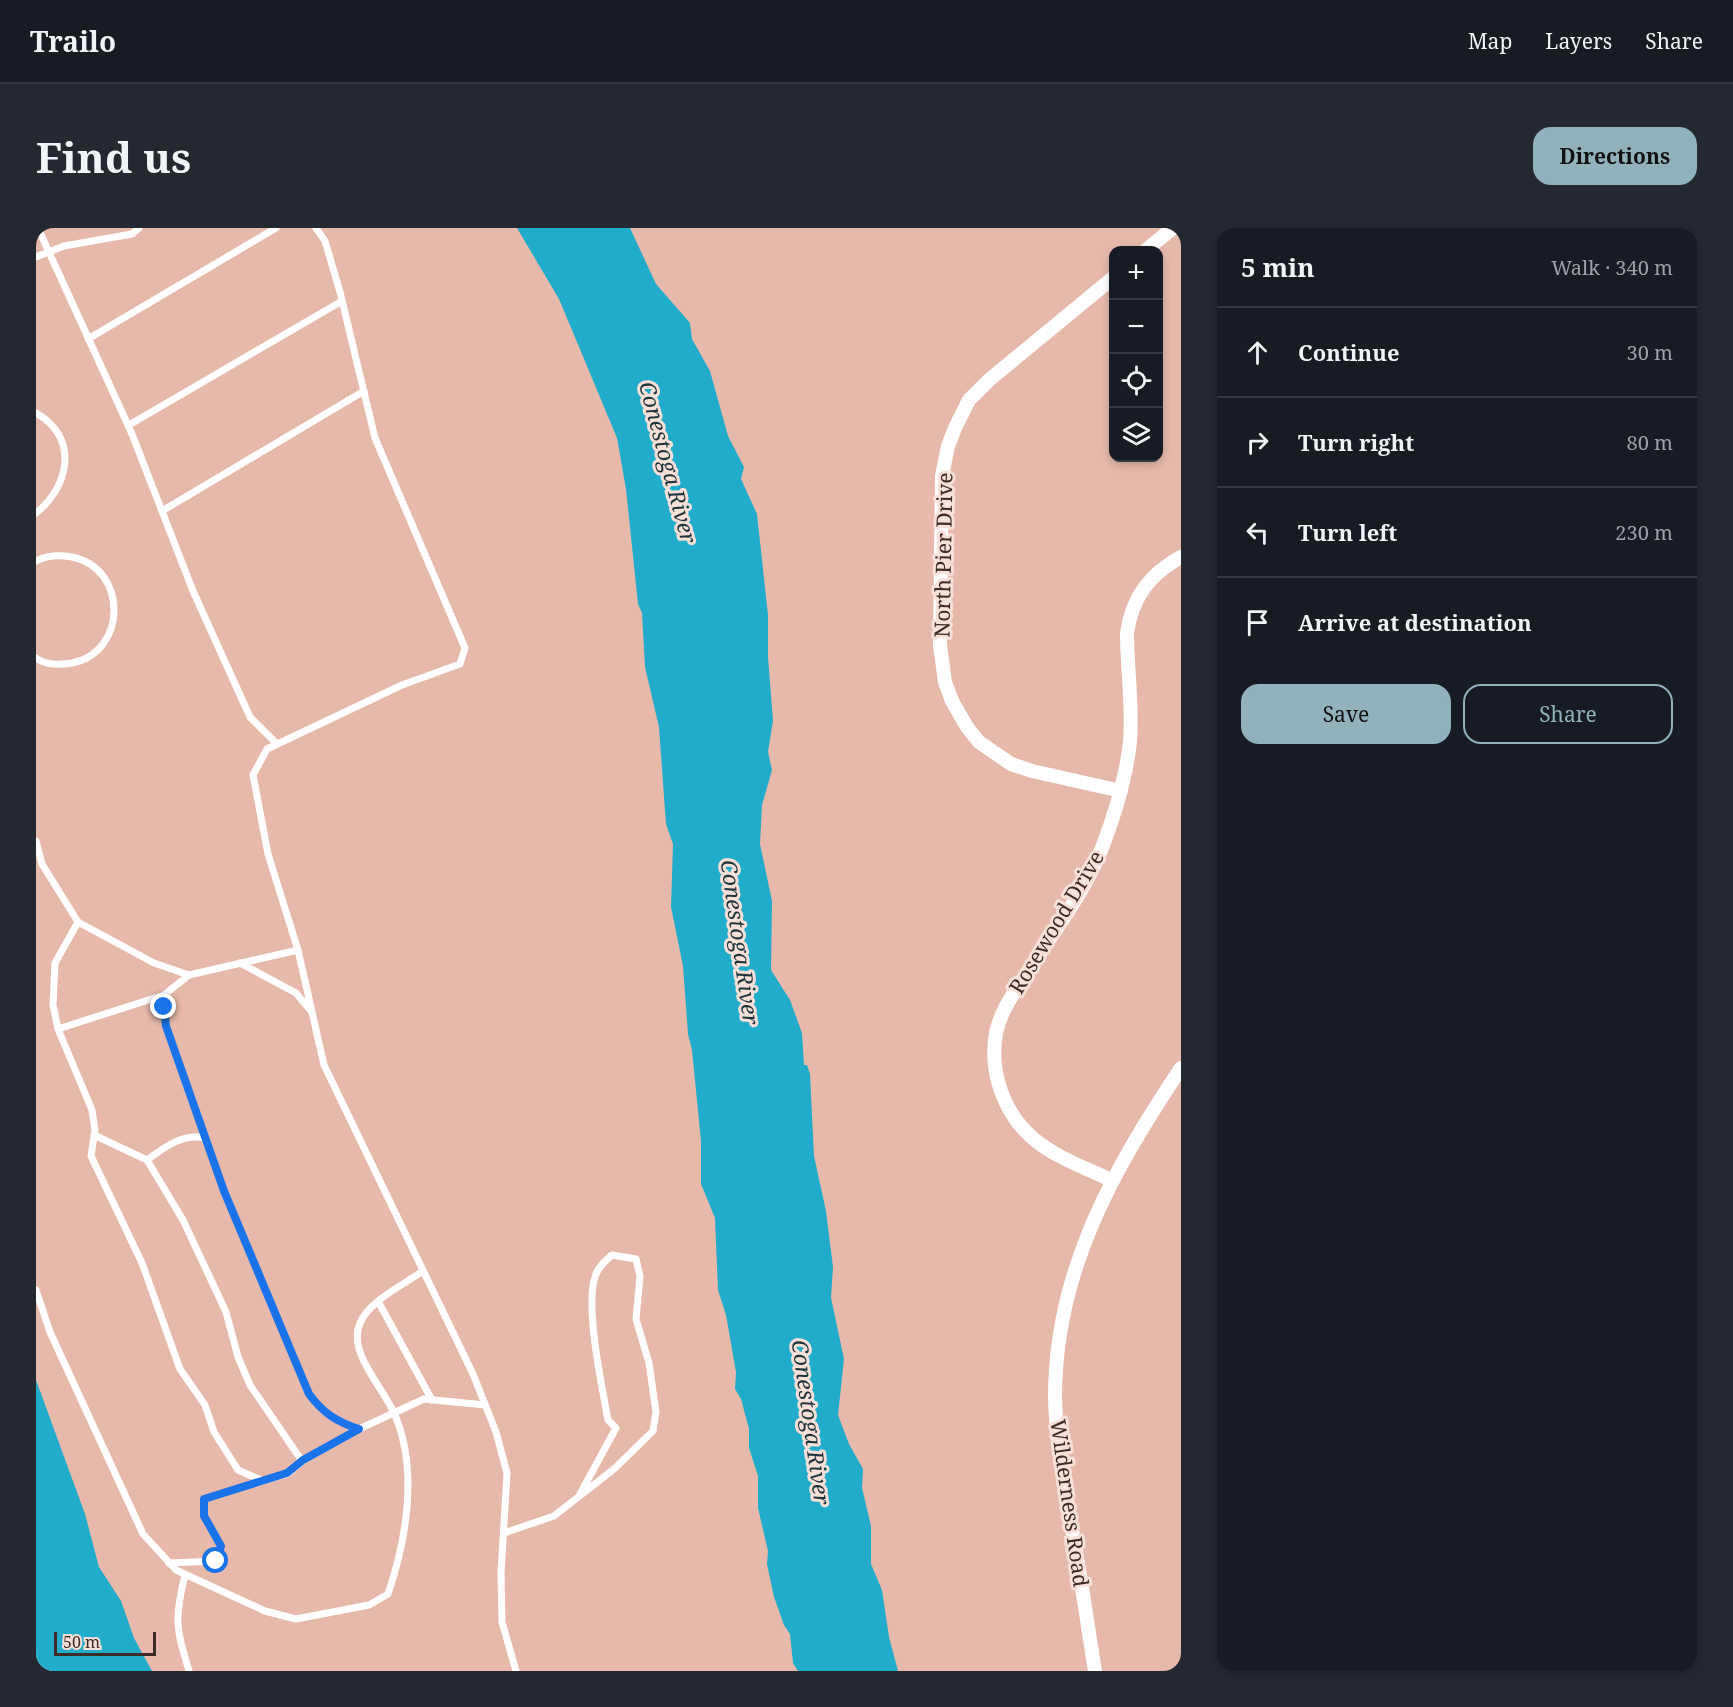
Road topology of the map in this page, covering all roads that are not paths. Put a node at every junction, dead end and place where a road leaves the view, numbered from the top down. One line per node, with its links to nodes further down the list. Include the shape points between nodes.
1 (38, 228): 7 (lane)
2 (139, 228): 7 (lane, via 132,234)
3 (276, 228): 11 (lane)
4 (316, 228): 10 (lane, via 325,241)
5 (1173, 228): 6 (street)
6 (1151, 246)
7 (48, 252): 8 (lane); 11 (lane)
8 (36, 257)
9 (1109, 280): 21 (street, North Pier Drive, via 969,400 955,428 942,476 940,645 952,701 979,742 1011,764)
10 (342, 301): 12 (lane); 14 (lane)
11 (88, 339): 14 (lane)
12 (364, 391): 15 (lane); 20 (lane, via 375,438 465,648 460,664 402,685)
13 (36, 413): 16 (lane, via 59,436 65,459 62,482 51,502)
14 (129, 425): 15 (lane)
15 (162, 511): 20 (lane, via 250,717)
16 (36, 513)
17 (1181, 557): 21 (street, Rosewood Drive, via 1146,584 1129,619 1130,743)
18 (36, 561): 19 (lane, via 60,555 81,559 99,571 112,588 116,609 112,630 100,648 82,661 61,665)
19 (36, 658)
20 (277, 744): 24 (lane, via 267,749 253,775 268,854)
21 (1121, 791): 34 (street, Rosewood Drive, via 1101,851 1086,880 1006,1008 996,1033 995,1055 1001,1094 1029,1135 1058,1155)
22 (36, 841): 23 (lane, via 42,864)
23 (78, 922): 26 (lane, via 154,963); 29 (lane, via 55,963 53,1005)
24 (298, 950): 25 (lane); 28 (lane)
25 (240, 963): 26 (lane); 28 (lane, via 296,993)
26 (189, 975): 27 (lane)
27 (164, 995): 29 (lane); 32 (lane, via 166,1026)
28 (312, 1013): 35 (lane, via 324,1065)
29 (58, 1029): 31 (lane, via 92,1110)
30 (1180, 1073): 34 (street, Wilderness Road)
31 (94, 1135): 33 (lane); 43 (lane, via 92,1156 142,1263 180,1369 205,1405 214,1432 238,1470)
32 (205, 1138): 33 (lane, via 186,1137); 41 (lane, via 309,1394 321,1410 342,1424)
33 (147, 1160): 42 (lane, via 183,1220 226,1312 250,1385)
34 (1111, 1180): 50 (street, Wilderness Road, via 1078,1261 1056,1366 1060,1464)
35 (423, 1271): 37 (lane); 39 (lane)
36 (36, 1290): 46 (lane, via 50,1332 143,1534)
37 (379, 1303): 38 (lane); 40 (lane, via 367,1311 357,1337 360,1353)
38 (432, 1400): 39 (lane); 40 (lane, via 424,1399)
39 (485, 1405): 45 (lane, via 507,1473)
40 (394, 1413): 41 (lane); 47 (lane, via 406,1448 406,1504 399,1560 388,1594 369,1605 296,1619 265,1611)
41 (359, 1429): 42 (lane)
42 (302, 1461): 43 (lane, via 287,1473)
43 (263, 1481): 46 (lane, via 204,1499 204,1516 221,1546 216,1561)
44 (579, 1496): 44 (lane, via 653,1431 656,1412 650,1372 636,1319 636,1259 612,1255 594,1277 597,1356 608,1420 616,1428); 45 (lane, via 554,1516)
45 (504, 1533): 49 (lane, via 502,1622)
46 (169, 1563): 47 (lane)
47 (185, 1575): 48 (lane, via 176,1611 177,1631)
48 (189, 1671)
49 (516, 1671)
50 (1095, 1671)

